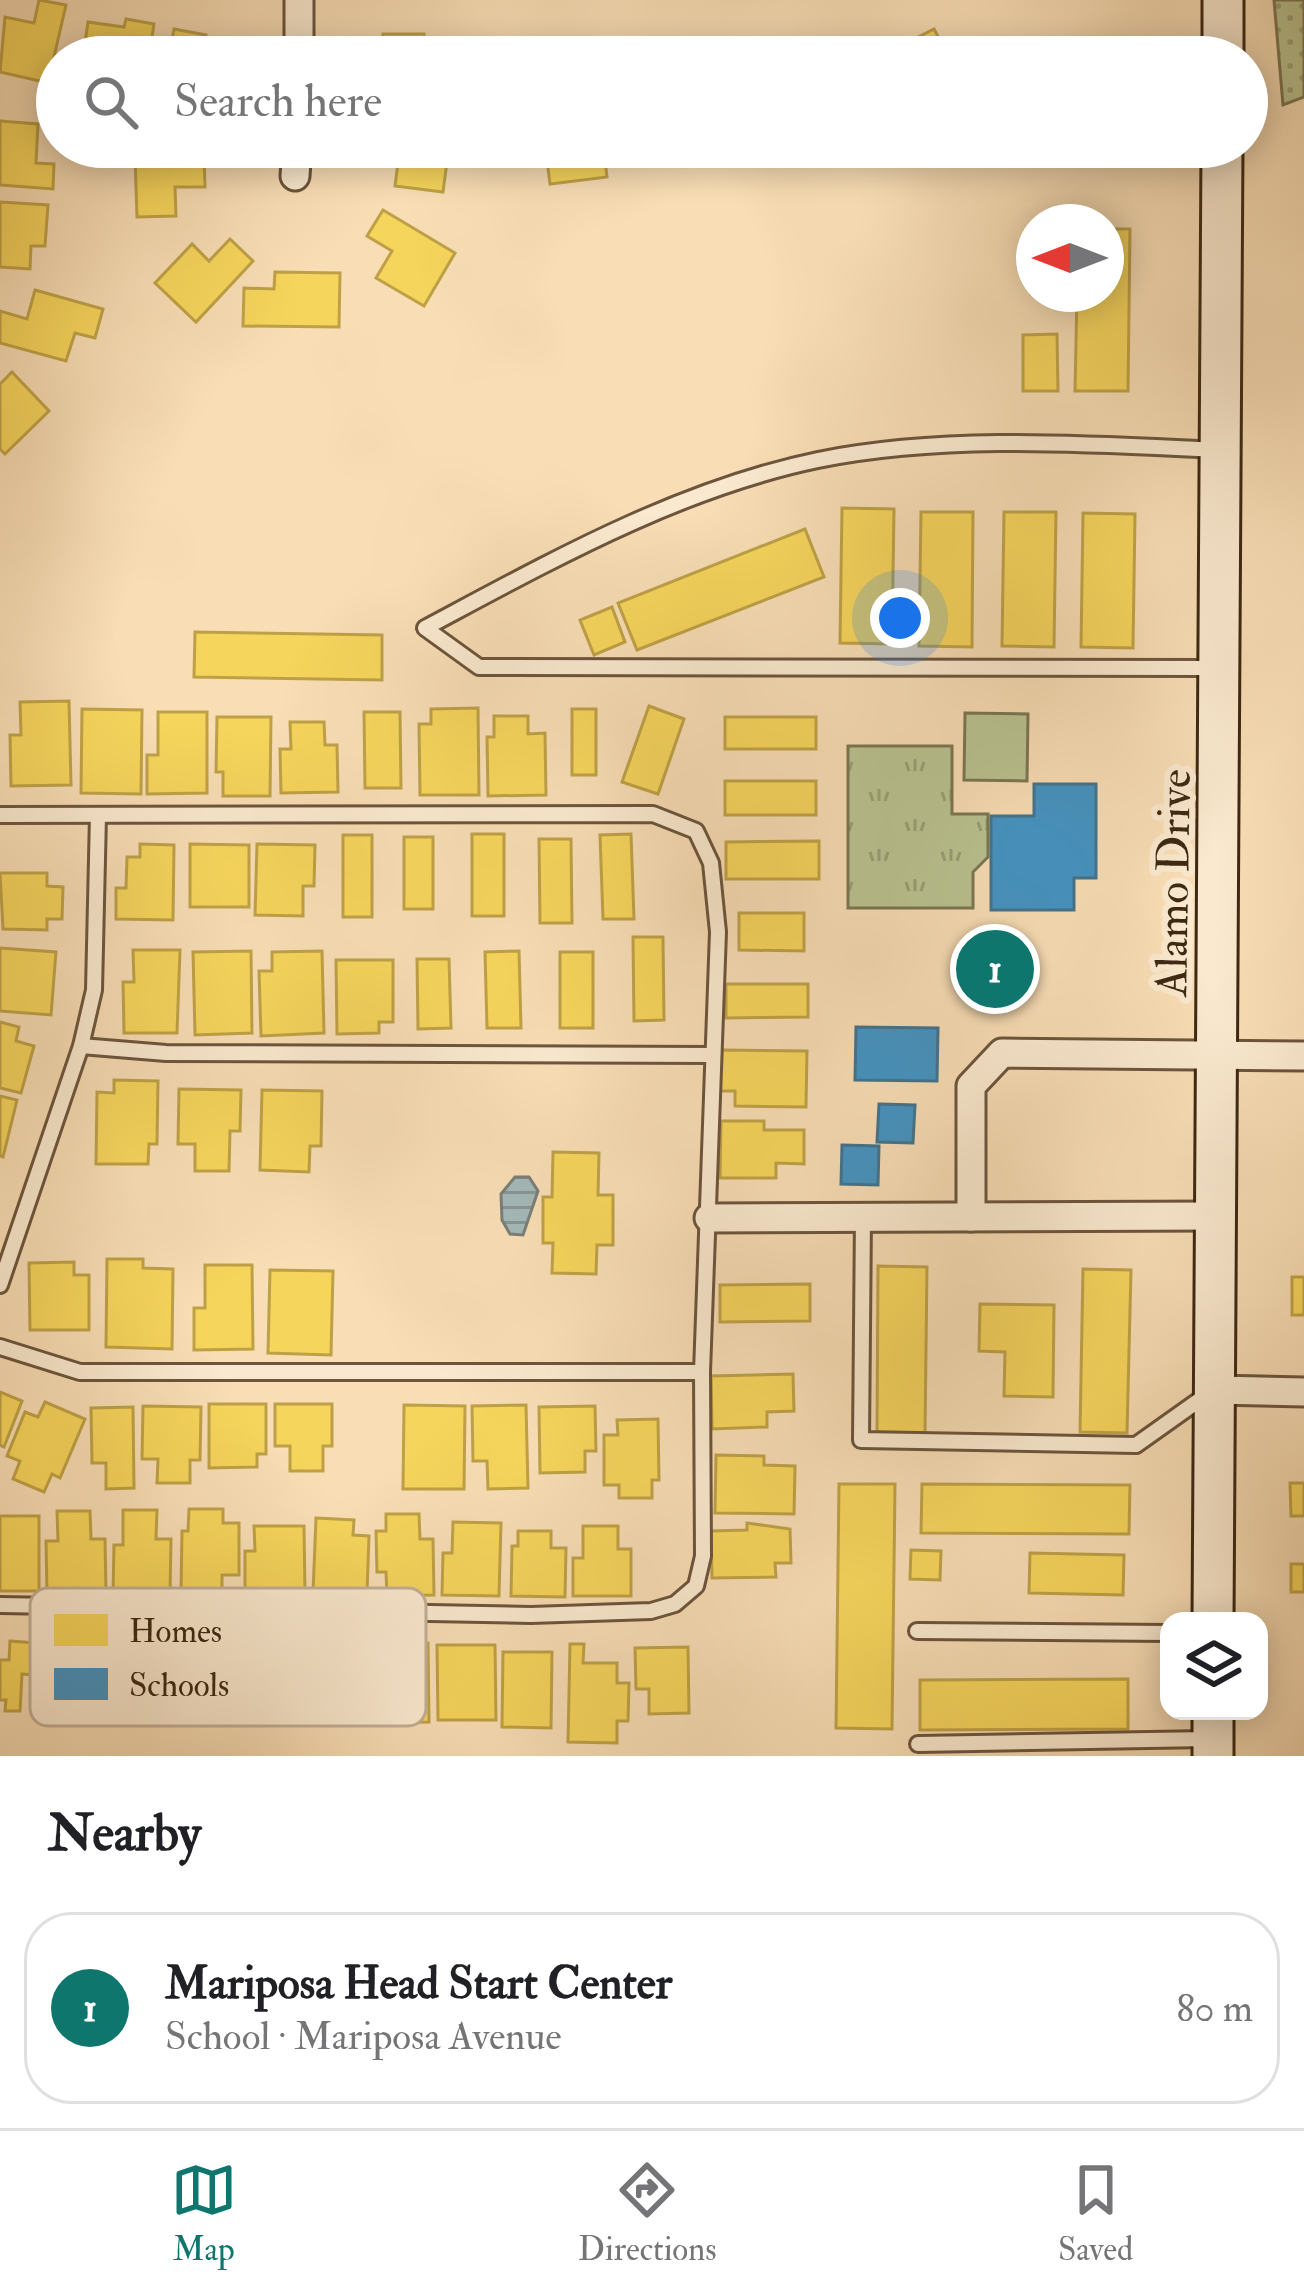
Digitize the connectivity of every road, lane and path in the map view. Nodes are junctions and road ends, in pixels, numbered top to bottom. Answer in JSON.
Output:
{"nodes":[{"id":1,"x":299,"y":0,"type":"edge"},
{"id":2,"x":1223,"y":0,"type":"edge"},
{"id":3,"x":299,"y":36,"type":"edge"},
{"id":4,"x":1223,"y":36,"type":"edge"},
{"id":5,"x":296,"y":168,"type":"edge"},
{"id":6,"x":1222,"y":168,"type":"edge"},
{"id":7,"x":296,"y":176,"type":"dead end"},
{"id":8,"x":1219,"y":450,"type":"junction"},
{"id":9,"x":1222,"y":668,"type":"junction"},
{"id":10,"x":0,"y":815,"type":"edge"},
{"id":11,"x":98,"y":815,"type":"junction"},
{"id":12,"x":82,"y":1046,"type":"junction"},
{"id":13,"x":712,"y":1054,"type":"junction"},
{"id":14,"x":1217,"y":1056,"type":"junction"},
{"id":15,"x":1304,"y":1056,"type":"edge"},
{"id":16,"x":1216,"y":1216,"type":"junction"},
{"id":17,"x":863,"y":1217,"type":"junction"},
{"id":18,"x":971,"y":1217,"type":"junction"},
{"id":19,"x":709,"y":1218,"type":"junction"},
{"id":20,"x":0,"y":1285,"type":"edge"},
{"id":21,"x":0,"y":1347,"type":"edge"},
{"id":22,"x":701,"y":1372,"type":"junction"},
{"id":23,"x":1215,"y":1390,"type":"junction"},
{"id":24,"x":1304,"y":1392,"type":"edge"},
{"id":25,"x":0,"y":1605,"type":"edge"},
{"id":26,"x":30,"y":1606,"type":"edge"},
{"id":27,"x":1213,"y":1612,"type":"edge"},
{"id":28,"x":426,"y":1613,"type":"edge"},
{"id":29,"x":917,"y":1631,"type":"dead end"},
{"id":30,"x":1160,"y":1633,"type":"edge"},
{"id":31,"x":1213,"y":1735,"type":"edge"},
{"id":32,"x":918,"y":1744,"type":"dead end"}],
"edges":[{"from":1,"to":3,"type":"street"},
{"from":2,"to":4,"type":"main road"},
{"from":5,"to":7,"type":"street"},
{"from":6,"to":8,"type":"main road","name":"Alamo Drive"},
{"from":8,"to":9,"type":"main road","name":"Alamo Drive"},
{"from":8,"to":9,"type":"lane"},
{"from":9,"to":14,"type":"main road","name":"Alamo Drive"},
{"from":10,"to":11,"type":"lane"},
{"from":11,"to":12,"type":"lane"},
{"from":11,"to":13,"type":"lane"},
{"from":12,"to":13,"type":"lane"},
{"from":12,"to":20,"type":"lane"},
{"from":13,"to":19,"type":"lane"},
{"from":14,"to":15,"type":"street"},
{"from":14,"to":16,"type":"main road","name":"Alamo Drive"},
{"from":14,"to":18,"type":"street"},
{"from":16,"to":18,"type":"street"},
{"from":16,"to":23,"type":"main road","name":"Alamo Drive"},
{"from":17,"to":18,"type":"street"},
{"from":17,"to":19,"type":"street"},
{"from":17,"to":23,"type":"lane"},
{"from":19,"to":22,"type":"lane"},
{"from":21,"to":22,"type":"lane"},
{"from":22,"to":28,"type":"lane"},
{"from":23,"to":24,"type":"street"},
{"from":23,"to":27,"type":"main road","name":"Alamo Drive"},
{"from":25,"to":26,"type":"lane"},
{"from":29,"to":30,"type":"lane"},
{"from":31,"to":32,"type":"lane"}]}
